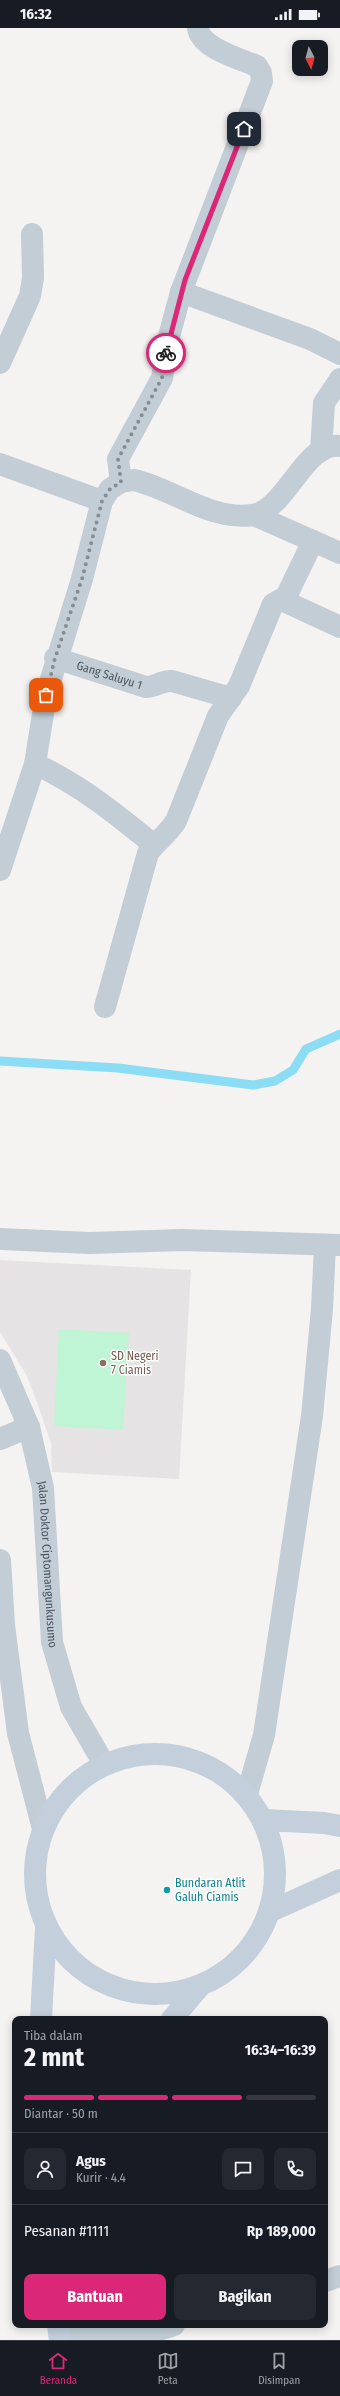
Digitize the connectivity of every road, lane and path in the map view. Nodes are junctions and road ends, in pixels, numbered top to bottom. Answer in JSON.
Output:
{"nodes":[{"id":1,"x":198,"y":28,"type":"edge"},
{"id":2,"x":32,"y":234,"type":"dead end"},
{"id":3,"x":181,"y":292,"type":"junction"},
{"id":4,"x":340,"y":354,"type":"edge"},
{"id":5,"x":0,"y":363,"type":"edge"},
{"id":6,"x":340,"y":379,"type":"edge"},
{"id":7,"x":330,"y":449,"type":"edge"},
{"id":8,"x":0,"y":464,"type":"edge"},
{"id":9,"x":121,"y":482,"type":"junction"},
{"id":10,"x":102,"y":501,"type":"junction"},
{"id":11,"x":254,"y":515,"type":"junction"},
{"id":12,"x":313,"y":541,"type":"junction"},
{"id":13,"x":340,"y":553,"type":"edge"},
{"id":14,"x":284,"y":601,"type":"junction"},
{"id":15,"x":340,"y":627,"type":"edge"},
{"id":16,"x":55,"y":658,"type":"junction"},
{"id":17,"x":231,"y":698,"type":"junction"},
{"id":18,"x":35,"y":764,"type":"junction"},
{"id":19,"x":154,"y":845,"type":"junction"},
{"id":20,"x":0,"y":870,"type":"edge"},
{"id":21,"x":105,"y":1008,"type":"dead end"},
{"id":22,"x":0,"y":1239,"type":"edge"},
{"id":23,"x":332,"y":1245,"type":"edge"},
{"id":24,"x":0,"y":1360,"type":"edge"},
{"id":25,"x":29,"y":1427,"type":"junction"},
{"id":26,"x":0,"y":1439,"type":"edge"},
{"id":27,"x":0,"y":1560,"type":"edge"},
{"id":28,"x":104,"y":1764,"type":"junction"},
{"id":29,"x":247,"y":1794,"type":"junction"},
{"id":30,"x":264,"y":1820,"type":"junction"},
{"id":31,"x":340,"y":1826,"type":"edge"},
{"id":32,"x":43,"y":1829,"type":"junction"},
{"id":33,"x":340,"y":1880,"type":"edge"},
{"id":34,"x":271,"y":1911,"type":"junction"},
{"id":35,"x":46,"y":1927,"type":"junction"},
{"id":36,"x":200,"y":1986,"type":"junction"},
{"id":37,"x":41,"y":2016,"type":"edge"},
{"id":38,"x":175,"y":2016,"type":"edge"},
{"id":39,"x":340,"y":2276,"type":"edge"},
{"id":40,"x":328,"y":2280,"type":"edge"},
{"id":41,"x":159,"y":2328,"type":"edge"},
{"id":42,"x":59,"y":2332,"type":"edge"}],
"edges":[{"from":1,"to":3,"type":"street"},
{"from":2,"to":5,"type":"street"},
{"from":3,"to":4,"type":"street"},
{"from":3,"to":9,"type":"street"},
{"from":6,"to":7,"type":"street"},
{"from":7,"to":11,"type":"street"},
{"from":8,"to":10,"type":"street"},
{"from":9,"to":10,"type":"street"},
{"from":9,"to":11,"type":"street"},
{"from":10,"to":16,"type":"street"},
{"from":11,"to":12,"type":"street"},
{"from":12,"to":13,"type":"street"},
{"from":12,"to":14,"type":"street"},
{"from":14,"to":15,"type":"street"},
{"from":14,"to":17,"type":"street"},
{"from":16,"to":17,"type":"street","name":"Gang Saluyu 1"},
{"from":16,"to":18,"type":"street"},
{"from":17,"to":19,"type":"street"},
{"from":18,"to":19,"type":"street"},
{"from":18,"to":20,"type":"street"},
{"from":19,"to":21,"type":"street"},
{"from":22,"to":23,"type":"street"},
{"from":23,"to":29,"type":"street"},
{"from":24,"to":25,"type":"street","name":"Jalan Doktor Ciptomangunkusumo"},
{"from":25,"to":26,"type":"street"},
{"from":25,"to":28,"type":"street","name":"Jalan Doktor Ciptomangunkusumo"},
{"from":27,"to":32,"type":"street"},
{"from":28,"to":29,"type":"main road"},
{"from":28,"to":32,"type":"main road"},
{"from":29,"to":30,"type":"main road"},
{"from":30,"to":31,"type":"main road"},
{"from":30,"to":34,"type":"main road"},
{"from":32,"to":35,"type":"main road"},
{"from":33,"to":34,"type":"main road"},
{"from":34,"to":36,"type":"main road"},
{"from":35,"to":36,"type":"main road"},
{"from":35,"to":37,"type":"main road"},
{"from":36,"to":38,"type":"main road"},
{"from":39,"to":40,"type":"street"},
{"from":41,"to":42,"type":"street"}]}
